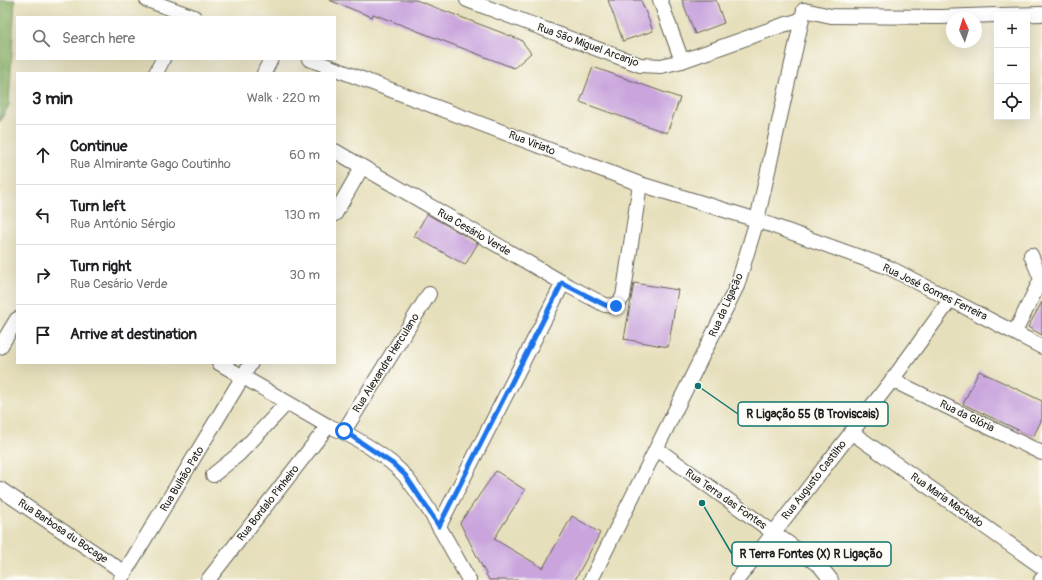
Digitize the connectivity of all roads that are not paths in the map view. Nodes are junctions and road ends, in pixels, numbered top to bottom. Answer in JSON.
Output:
{"nodes":[{"id":1,"x":147,"y":0,"type":"edge"},
{"id":2,"x":467,"y":0,"type":"edge"},
{"id":3,"x":660,"y":0,"type":"edge"},
{"id":4,"x":802,"y":10,"type":"edge"},
{"id":5,"x":1030,"y":14,"type":"edge"},
{"id":6,"x":1042,"y":14,"type":"edge"},
{"id":7,"x":994,"y":15,"type":"edge"},
{"id":8,"x":189,"y":16,"type":"edge"},
{"id":9,"x":163,"y":60,"type":"edge"},
{"id":10,"x":270,"y":60,"type":"edge"},
{"id":11,"x":312,"y":60,"type":"edge"},
{"id":12,"x":682,"y":61,"type":"junction"},
{"id":13,"x":157,"y":72,"type":"edge"},
{"id":14,"x":264,"y":72,"type":"edge"},
{"id":15,"x":336,"y":152,"type":"edge"},
{"id":16,"x":362,"y":167,"type":"junction"},
{"id":17,"x":640,"y":184,"type":"junction"},
{"id":18,"x":336,"y":212,"type":"edge"},
{"id":19,"x":757,"y":220,"type":"junction"},
{"id":20,"x":1031,"y":255,"type":"dead end"},
{"id":21,"x":562,"y":283,"type":"junction"},
{"id":22,"x":429,"y":294,"type":"dead end"},
{"id":23,"x":951,"y":299,"type":"junction"},
{"id":24,"x":16,"y":321,"type":"edge"},
{"id":25,"x":1015,"y":332,"type":"junction"},
{"id":26,"x":0,"y":347,"type":"edge"},
{"id":27,"x":1042,"y":347,"type":"edge"},
{"id":28,"x":221,"y":364,"type":"edge"},
{"id":29,"x":250,"y":364,"type":"edge"},
{"id":30,"x":243,"y":378,"type":"junction"},
{"id":31,"x":892,"y":380,"type":"junction"},
{"id":32,"x":287,"y":403,"type":"junction"},
{"id":33,"x":328,"y":426,"type":"junction"},
{"id":34,"x":344,"y":431,"type":"junction"},
{"id":35,"x":851,"y":432,"type":"junction"},
{"id":36,"x":657,"y":449,"type":"junction"},
{"id":37,"x":1042,"y":453,"type":"edge"},
{"id":38,"x":213,"y":475,"type":"dead end"},
{"id":39,"x":0,"y":489,"type":"edge"},
{"id":40,"x":439,"y":526,"type":"junction"},
{"id":41,"x":774,"y":532,"type":"junction"},
{"id":42,"x":1042,"y":567,"type":"edge"},
{"id":43,"x":122,"y":576,"type":"edge"},
{"id":44,"x":208,"y":580,"type":"edge"},
{"id":45,"x":469,"y":580,"type":"edge"},
{"id":46,"x":590,"y":580,"type":"edge"},
{"id":47,"x":737,"y":580,"type":"edge"},
{"id":48,"x":831,"y":580,"type":"edge"}],
"edges":[{"from":1,"to":8,"type":"street"},
{"from":2,"to":12,"type":"street","name":"Rua São Miguel Arcanjo"},
{"from":3,"to":12,"type":"street"},
{"from":4,"to":7,"type":"street"},
{"from":4,"to":12,"type":"street","name":"Rua São Miguel Arcanjo"},
{"from":4,"to":19,"type":"street","name":"Rua da Ligação"},
{"from":5,"to":6,"type":"street"},
{"from":9,"to":13,"type":"street"},
{"from":10,"to":14,"type":"street"},
{"from":11,"to":17,"type":"street","name":"Rua Viriato"},
{"from":15,"to":16,"type":"street","name":"Rua Cesário Verde"},
{"from":16,"to":18,"type":"street"},
{"from":16,"to":21,"type":"street","name":"Rua Cesário Verde"},
{"from":17,"to":19,"type":"street","name":"Rua Viriato"},
{"from":17,"to":21,"type":"street","name":"Rua Cesário Verde"},
{"from":19,"to":23,"type":"street","name":"Rua José Gomes Ferreira"},
{"from":19,"to":36,"type":"street","name":"Rua da Ligação"},
{"from":20,"to":25,"type":"street"},
{"from":21,"to":40,"type":"street"},
{"from":22,"to":34,"type":"street","name":"Rua Alexandre Herculano"},
{"from":23,"to":25,"type":"street","name":"Rua José Gomes Ferreira"},
{"from":23,"to":31,"type":"street","name":"Rua Augusto Castilho"},
{"from":24,"to":26,"type":"street"},
{"from":25,"to":27,"type":"street","name":"Rua José Gomes Ferreira"},
{"from":28,"to":30,"type":"street"},
{"from":29,"to":30,"type":"street","name":"Rua Bulhão Pato"},
{"from":30,"to":32,"type":"street"},
{"from":30,"to":43,"type":"street","name":"Rua Bulhão Pato"},
{"from":31,"to":35,"type":"street","name":"Rua Augusto Castilho"},
{"from":31,"to":37,"type":"street","name":"Rua da Glória"},
{"from":32,"to":33,"type":"street"},
{"from":32,"to":38,"type":"street"},
{"from":33,"to":34,"type":"street"},
{"from":33,"to":44,"type":"street","name":"Rua Bordalo Pinheiro"},
{"from":34,"to":40,"type":"street"},
{"from":35,"to":41,"type":"street","name":"Rua Augusto Castilho"},
{"from":35,"to":42,"type":"street","name":"Rua Maria Machado"},
{"from":36,"to":41,"type":"street","name":"Rua Terra das Fontes"},
{"from":36,"to":46,"type":"street","name":"Rua da Ligação"},
{"from":39,"to":43,"type":"street","name":"Rua Barbosa du Bocage"},
{"from":40,"to":45,"type":"street"},
{"from":41,"to":47,"type":"street","name":"Rua Augusto Castilho"},
{"from":41,"to":48,"type":"street","name":"Rua Terra das Fontes"}]}
